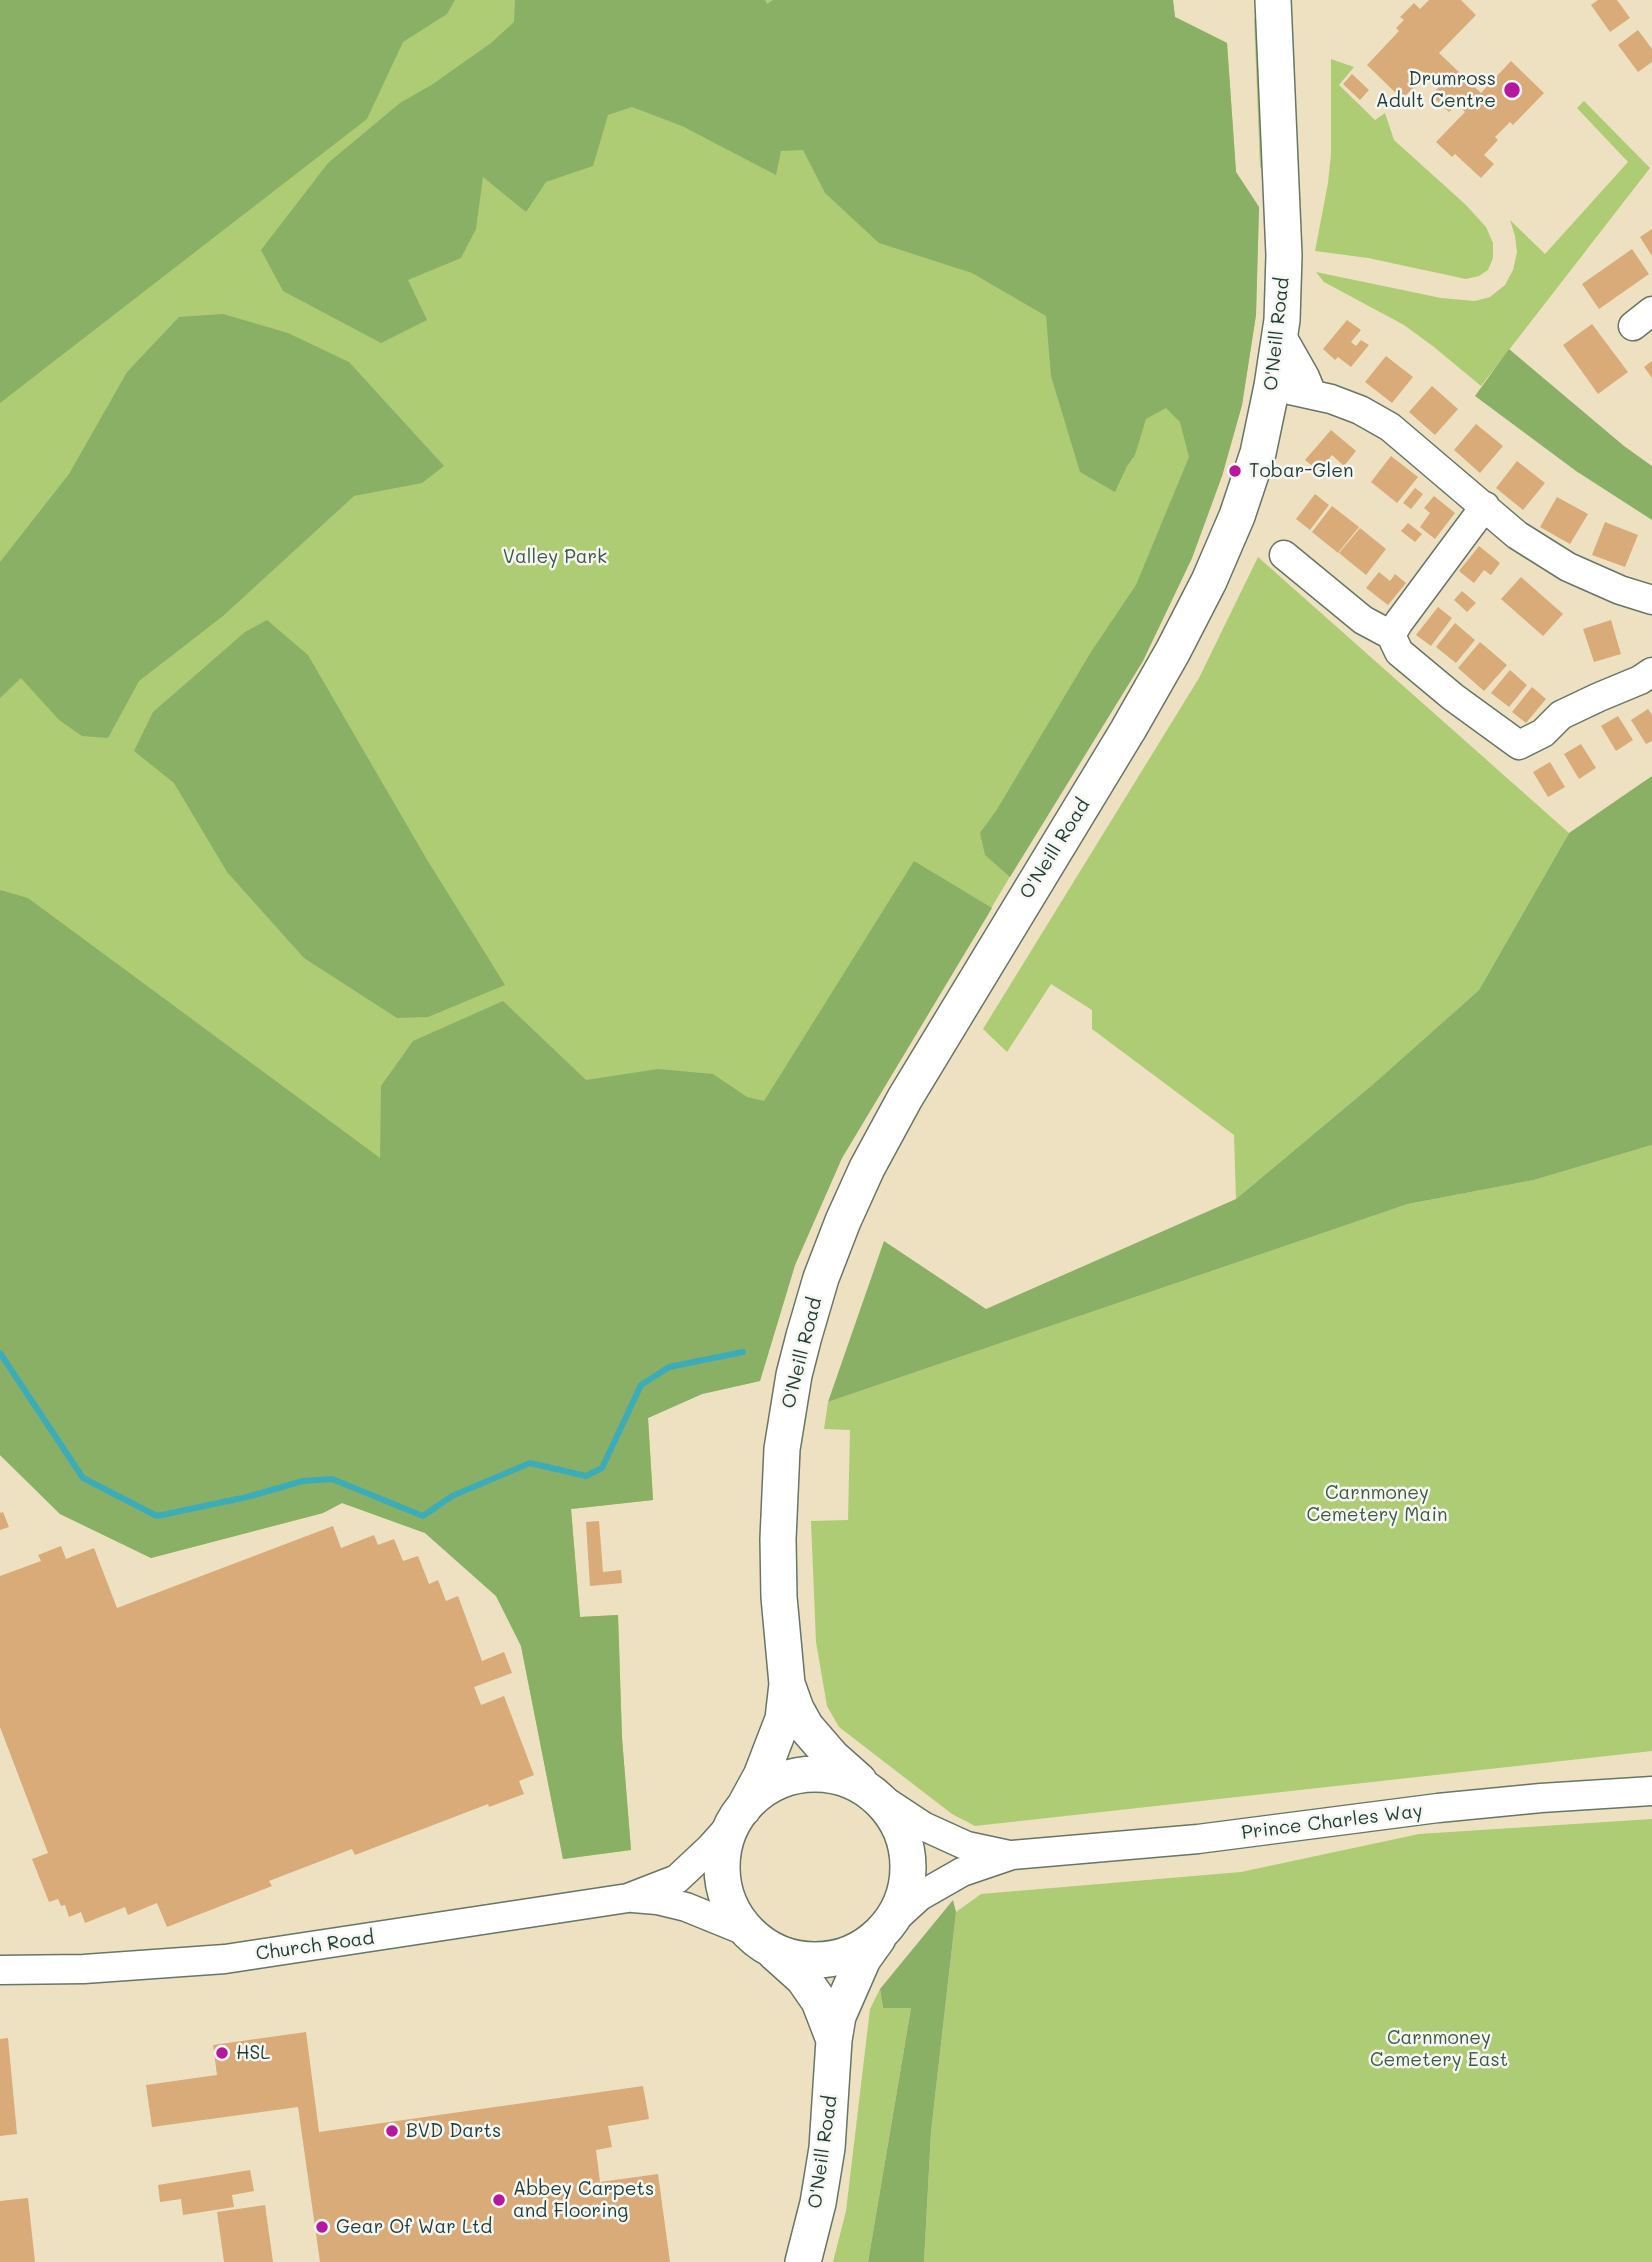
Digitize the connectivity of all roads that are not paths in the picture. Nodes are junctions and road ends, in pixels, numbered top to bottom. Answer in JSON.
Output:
{"nodes":[{"id":1,"x":1273,"y":0,"type":"edge"},
{"id":2,"x":1280,"y":333,"type":"junction"},
{"id":3,"x":1272,"y":386,"type":"junction"},
{"id":4,"x":1312,"y":394,"type":"junction"},
{"id":5,"x":1485,"y":506,"type":"junction"},
{"id":6,"x":1284,"y":555,"type":"dead end"},
{"id":7,"x":1652,"y":600,"type":"edge"},
{"id":8,"x":1391,"y":635,"type":"junction"},
{"id":9,"x":1652,"y":672,"type":"edge"},
{"id":10,"x":787,"y":1684,"type":"junction"},
{"id":11,"x":1652,"y":1791,"type":"edge"},
{"id":12,"x":872,"y":1792,"type":"junction"},
{"id":13,"x":739,"y":1814,"type":"junction"},
{"id":14,"x":1012,"y":1855,"type":"junction"},
{"id":15,"x":628,"y":1898,"type":"junction"},
{"id":16,"x":885,"y":1928,"type":"junction"},
{"id":17,"x":760,"y":1940,"type":"junction"},
{"id":18,"x":0,"y":1970,"type":"edge"},
{"id":19,"x":834,"y":2040,"type":"junction"},
{"id":20,"x":803,"y":2262,"type":"edge"}],
"edges":[{"from":1,"to":2,"type":"main road","name":"O'Neill Road"},
{"from":2,"to":3,"type":"main road","name":"O'Neill Road"},
{"from":2,"to":4,"type":"street"},
{"from":3,"to":4,"type":"street"},
{"from":3,"to":10,"type":"main road","name":"O'Neill Road"},
{"from":4,"to":5,"type":"street"},
{"from":5,"to":7,"type":"street"},
{"from":5,"to":8,"type":"street"},
{"from":6,"to":8,"type":"street"},
{"from":8,"to":9,"type":"street"},
{"from":10,"to":12,"type":"main road","name":"O'Neill Road"},
{"from":10,"to":13,"type":"main road","name":"O'Neill Road"},
{"from":11,"to":14,"type":"street","name":"Prince Charles Way"},
{"from":12,"to":13,"type":"main road"},
{"from":12,"to":14,"type":"street","name":"Prince Charles Way"},
{"from":12,"to":16,"type":"main road"},
{"from":13,"to":15,"type":"street","name":"Church Road"},
{"from":13,"to":17,"type":"main road"},
{"from":14,"to":16,"type":"street","name":"Prince Charles Way"},
{"from":15,"to":17,"type":"street","name":"Church Road"},
{"from":15,"to":18,"type":"street","name":"Church Road"},
{"from":16,"to":17,"type":"main road"},
{"from":16,"to":19,"type":"main road","name":"O'Neill Road"},
{"from":17,"to":19,"type":"main road","name":"O'Neill Road"},
{"from":19,"to":20,"type":"main road","name":"O'Neill Road"}]}
